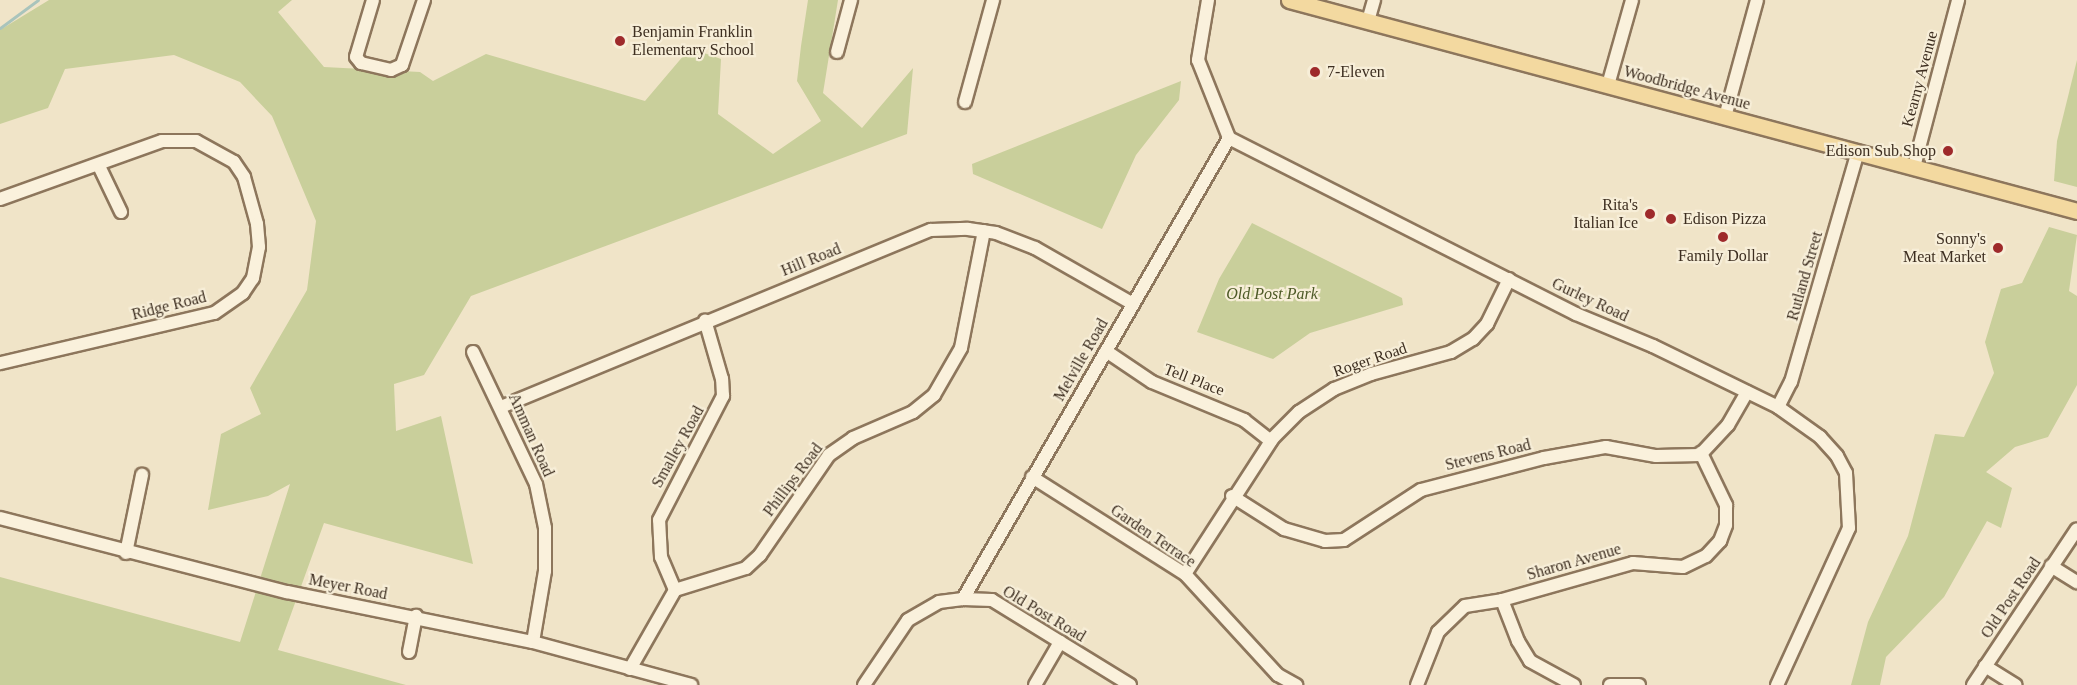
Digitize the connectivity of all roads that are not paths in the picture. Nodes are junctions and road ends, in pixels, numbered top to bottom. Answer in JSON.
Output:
{"nodes":[{"id":1,"x":373,"y":0,"type":"edge"},
{"id":2,"x":424,"y":0,"type":"edge"},
{"id":3,"x":851,"y":0,"type":"edge"},
{"id":4,"x":993,"y":0,"type":"edge"},
{"id":5,"x":1208,"y":0,"type":"edge"},
{"id":6,"x":1288,"y":0,"type":"edge"},
{"id":7,"x":1374,"y":0,"type":"edge"},
{"id":8,"x":1632,"y":0,"type":"edge"},
{"id":9,"x":1757,"y":0,"type":"edge"},
{"id":10,"x":1958,"y":0,"type":"edge"},
{"id":11,"x":1368,"y":21,"type":"junction"},
{"id":12,"x":837,"y":52,"type":"dead end"},
{"id":13,"x":1608,"y":85,"type":"junction"},
{"id":14,"x":965,"y":102,"type":"dead end"},
{"id":15,"x":1725,"y":117,"type":"junction"},
{"id":16,"x":1229,"y":138,"type":"junction"},
{"id":17,"x":1858,"y":152,"type":"junction"},
{"id":18,"x":99,"y":166,"type":"junction"},
{"id":19,"x":1914,"y":167,"type":"junction"},
{"id":20,"x":0,"y":199,"type":"edge"},
{"id":21,"x":2077,"y":211,"type":"edge"},
{"id":22,"x":121,"y":212,"type":"dead end"},
{"id":23,"x":984,"y":231,"type":"junction"},
{"id":24,"x":1509,"y":279,"type":"junction"},
{"id":25,"x":1133,"y":304,"type":"junction"},
{"id":26,"x":705,"y":320,"type":"junction"},
{"id":27,"x":1106,"y":351,"type":"junction"},
{"id":28,"x":473,"y":352,"type":"dead end"},
{"id":29,"x":0,"y":363,"type":"edge"},
{"id":30,"x":1747,"y":392,"type":"junction"},
{"id":31,"x":501,"y":407,"type":"junction"},
{"id":32,"x":1778,"y":407,"type":"junction"},
{"id":33,"x":1271,"y":441,"type":"junction"},
{"id":34,"x":1701,"y":453,"type":"junction"},
{"id":35,"x":142,"y":475,"type":"dead end"},
{"id":36,"x":1032,"y":477,"type":"junction"},
{"id":37,"x":1232,"y":496,"type":"junction"},
{"id":38,"x":0,"y":518,"type":"edge"},
{"id":39,"x":2077,"y":529,"type":"edge"},
{"id":40,"x":126,"y":553,"type":"junction"},
{"id":41,"x":2051,"y":566,"type":"junction"},
{"id":42,"x":1185,"y":574,"type":"junction"},
{"id":43,"x":2077,"y":582,"type":"edge"},
{"id":44,"x":675,"y":590,"type":"junction"},
{"id":45,"x":963,"y":598,"type":"junction"},
{"id":46,"x":1502,"y":600,"type":"junction"},
{"id":47,"x":416,"y":616,"type":"junction"},
{"id":48,"x":533,"y":642,"type":"junction"},
{"id":49,"x":1060,"y":642,"type":"junction"},
{"id":50,"x":409,"y":652,"type":"dead end"},
{"id":51,"x":1985,"y":666,"type":"junction"},
{"id":52,"x":630,"y":669,"type":"junction"},
{"id":53,"x":1279,"y":681,"type":"edge"},
{"id":54,"x":691,"y":685,"type":"edge"},
{"id":55,"x":864,"y":685,"type":"edge"},
{"id":56,"x":1035,"y":685,"type":"edge"},
{"id":57,"x":1130,"y":685,"type":"edge"},
{"id":58,"x":1296,"y":685,"type":"edge"},
{"id":59,"x":1417,"y":685,"type":"edge"},
{"id":60,"x":1574,"y":685,"type":"edge"},
{"id":61,"x":1610,"y":685,"type":"edge"},
{"id":62,"x":1639,"y":685,"type":"edge"},
{"id":63,"x":1777,"y":685,"type":"edge"},
{"id":64,"x":1972,"y":685,"type":"edge"},
{"id":65,"x":2015,"y":685,"type":"edge"}],
"edges":[{"from":1,"to":2,"type":"street"},
{"from":3,"to":12,"type":"street"},
{"from":4,"to":14,"type":"street"},
{"from":5,"to":16,"type":"street"},
{"from":6,"to":11,"type":"main road","name":"Woodbridge Avenue"},
{"from":7,"to":11,"type":"street"},
{"from":8,"to":13,"type":"street"},
{"from":9,"to":15,"type":"street"},
{"from":10,"to":19,"type":"street","name":"Kearny Avenue"},
{"from":11,"to":13,"type":"main road","name":"Woodbridge Avenue"},
{"from":13,"to":15,"type":"main road","name":"Woodbridge Avenue"},
{"from":15,"to":17,"type":"main road","name":"Woodbridge Avenue"},
{"from":16,"to":24,"type":"street","name":"Gurley Road"},
{"from":16,"to":25,"type":"street","name":"Melville Road"},
{"from":17,"to":19,"type":"main road","name":"Woodbridge Avenue"},
{"from":17,"to":32,"type":"street","name":"Rutland Street"},
{"from":18,"to":20,"type":"street","name":"Ridge Road"},
{"from":18,"to":22,"type":"street"},
{"from":18,"to":29,"type":"street","name":"Ridge Road"},
{"from":19,"to":21,"type":"main road","name":"Woodbridge Avenue"},
{"from":23,"to":25,"type":"street","name":"Hill Road"},
{"from":23,"to":26,"type":"street","name":"Hill Road"},
{"from":23,"to":44,"type":"street","name":"Phillips Road"},
{"from":24,"to":30,"type":"street","name":"Gurley Road"},
{"from":24,"to":33,"type":"street","name":"Roger Road"},
{"from":25,"to":27,"type":"street","name":"Melville Road"},
{"from":26,"to":31,"type":"street","name":"Hill Road"},
{"from":26,"to":44,"type":"street","name":"Smalley Road"},
{"from":27,"to":33,"type":"street","name":"Tell Place"},
{"from":27,"to":36,"type":"street","name":"Melville Road"},
{"from":28,"to":31,"type":"street","name":"Amman Road"},
{"from":30,"to":32,"type":"street","name":"Gurley Road"},
{"from":30,"to":34,"type":"street"},
{"from":31,"to":48,"type":"street","name":"Amman Road"},
{"from":32,"to":63,"type":"street","name":"Gurley Road"},
{"from":33,"to":37,"type":"street","name":"Roger Road"},
{"from":34,"to":37,"type":"street","name":"Stevens Road"},
{"from":34,"to":46,"type":"street","name":"Sharon Avenue"},
{"from":35,"to":40,"type":"street"},
{"from":36,"to":42,"type":"street","name":"Garden Terrace"},
{"from":36,"to":45,"type":"street","name":"Melville Road"},
{"from":37,"to":42,"type":"street","name":"Roger Road"},
{"from":38,"to":40,"type":"street","name":"Meyer Road"},
{"from":39,"to":41,"type":"street","name":"Old Post Road"},
{"from":40,"to":47,"type":"street","name":"Meyer Road"},
{"from":41,"to":43,"type":"street"},
{"from":41,"to":51,"type":"street","name":"Old Post Road"},
{"from":42,"to":53,"type":"street","name":"Garden Terrace"},
{"from":44,"to":52,"type":"street"},
{"from":45,"to":49,"type":"street","name":"Old Post Road"},
{"from":45,"to":55,"type":"street","name":"Old Post Road"},
{"from":46,"to":59,"type":"street","name":"Sharon Avenue"},
{"from":46,"to":60,"type":"street"},
{"from":47,"to":48,"type":"street","name":"Meyer Road"},
{"from":47,"to":50,"type":"street"},
{"from":48,"to":52,"type":"street","name":"Meyer Road"},
{"from":49,"to":56,"type":"street"},
{"from":49,"to":57,"type":"street","name":"Old Post Road"},
{"from":51,"to":64,"type":"street","name":"Old Post Road"},
{"from":51,"to":65,"type":"street"},
{"from":52,"to":54,"type":"street","name":"Meyer Road"},
{"from":53,"to":58,"type":"street","name":"Garden Terrace"},
{"from":61,"to":62,"type":"street"}]}
